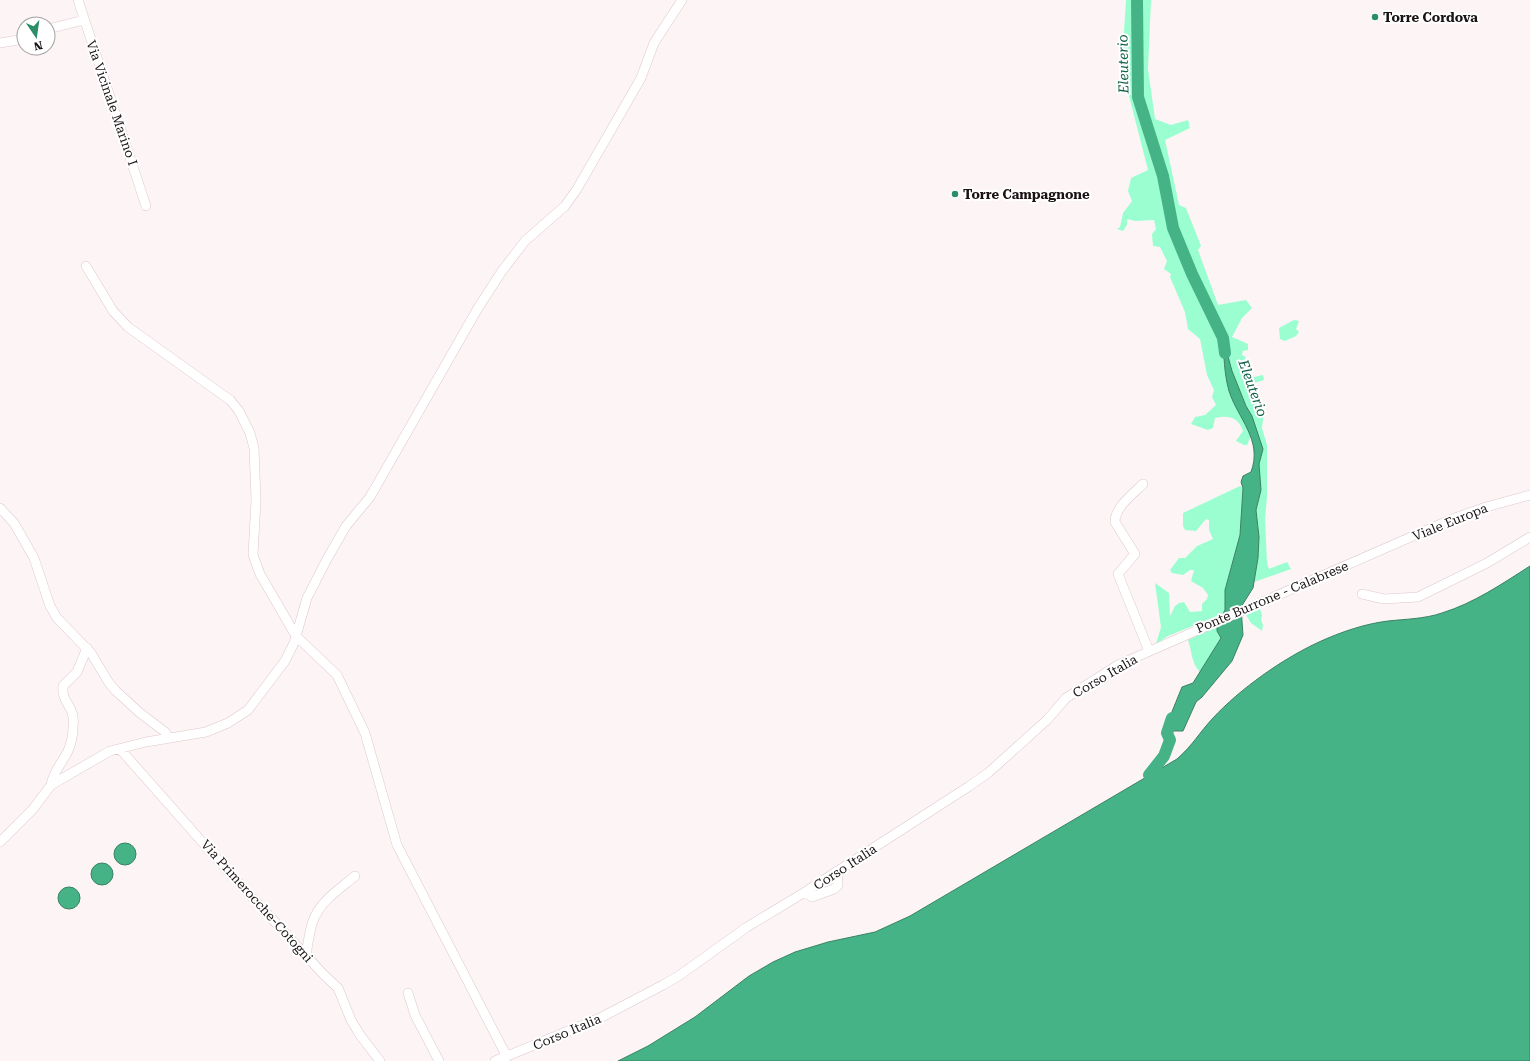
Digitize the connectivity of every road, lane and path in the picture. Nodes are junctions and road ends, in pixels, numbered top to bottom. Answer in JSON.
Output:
{"nodes":[{"id":1,"x":78,"y":0,"type":"edge"},
{"id":2,"x":682,"y":0,"type":"edge"},
{"id":3,"x":84,"y":20,"type":"junction"},
{"id":4,"x":56,"y":27,"type":"edge"},
{"id":5,"x":16,"y":40,"type":"edge"},
{"id":6,"x":0,"y":43,"type":"edge"},
{"id":7,"x":146,"y":206,"type":"dead end"},
{"id":8,"x":86,"y":266,"type":"dead end"},
{"id":9,"x":1143,"y":484,"type":"dead end"},
{"id":10,"x":1530,"y":495,"type":"edge"},
{"id":11,"x":0,"y":508,"type":"edge"},
{"id":12,"x":1530,"y":536,"type":"edge"},
{"id":13,"x":1372,"y":555,"type":"joint"},
{"id":14,"x":1362,"y":594,"type":"dead end"},
{"id":15,"x":296,"y":636,"type":"junction"},
{"id":16,"x":1173,"y":640,"type":"joint"},
{"id":17,"x":87,"y":648,"type":"junction"},
{"id":18,"x":1149,"y":651,"type":"junction"},
{"id":19,"x":169,"y":738,"type":"junction"},
{"id":20,"x":120,"y":749,"type":"junction"},
{"id":21,"x":51,"y":785,"type":"junction"},
{"id":22,"x":0,"y":842,"type":"edge"},
{"id":23,"x":837,"y":871,"type":"junction"},
{"id":24,"x":355,"y":876,"type":"dead end"},
{"id":25,"x":805,"y":892,"type":"junction"},
{"id":26,"x":306,"y":955,"type":"junction"},
{"id":27,"x":408,"y":993,"type":"dead end"},
{"id":28,"x":507,"y":1057,"type":"junction"},
{"id":29,"x":380,"y":1061,"type":"edge"},
{"id":30,"x":439,"y":1061,"type":"edge"},
{"id":31,"x":495,"y":1061,"type":"edge"}],
"edges":[{"from":1,"to":3,"type":"street","name":"Via Vicinale Marino I"},
{"from":2,"to":15,"type":"street"},
{"from":3,"to":4,"type":"street"},
{"from":3,"to":7,"type":"street","name":"Via Vicinale Marino I"},
{"from":5,"to":6,"type":"street"},
{"from":8,"to":15,"type":"street"},
{"from":9,"to":18,"type":"street"},
{"from":10,"to":13,"type":"street","name":"Viale Europa"},
{"from":11,"to":17,"type":"street"},
{"from":12,"to":14,"type":"street"},
{"from":13,"to":16,"type":"street","name":"Ponte Burrone - Calabrese"},
{"from":15,"to":19,"type":"street"},
{"from":15,"to":28,"type":"street"},
{"from":16,"to":18,"type":"street","name":"Corso Italia"},
{"from":17,"to":19,"type":"street"},
{"from":17,"to":21,"type":"street"},
{"from":18,"to":23,"type":"street","name":"Corso Italia"},
{"from":19,"to":20,"type":"street"},
{"from":20,"to":21,"type":"street"},
{"from":20,"to":26,"type":"street","name":"Via Primerocche-Cotogni"},
{"from":21,"to":22,"type":"street"},
{"from":23,"to":25,"type":"street","name":"Corso Italia"},
{"from":23,"to":25,"type":"street"},
{"from":24,"to":26,"type":"street"},
{"from":25,"to":28,"type":"street","name":"Corso Italia"},
{"from":26,"to":29,"type":"street","name":"Via Primerocche-Cotogni"},
{"from":27,"to":30,"type":"street"},
{"from":28,"to":31,"type":"street","name":"Corso Italia"}]}
